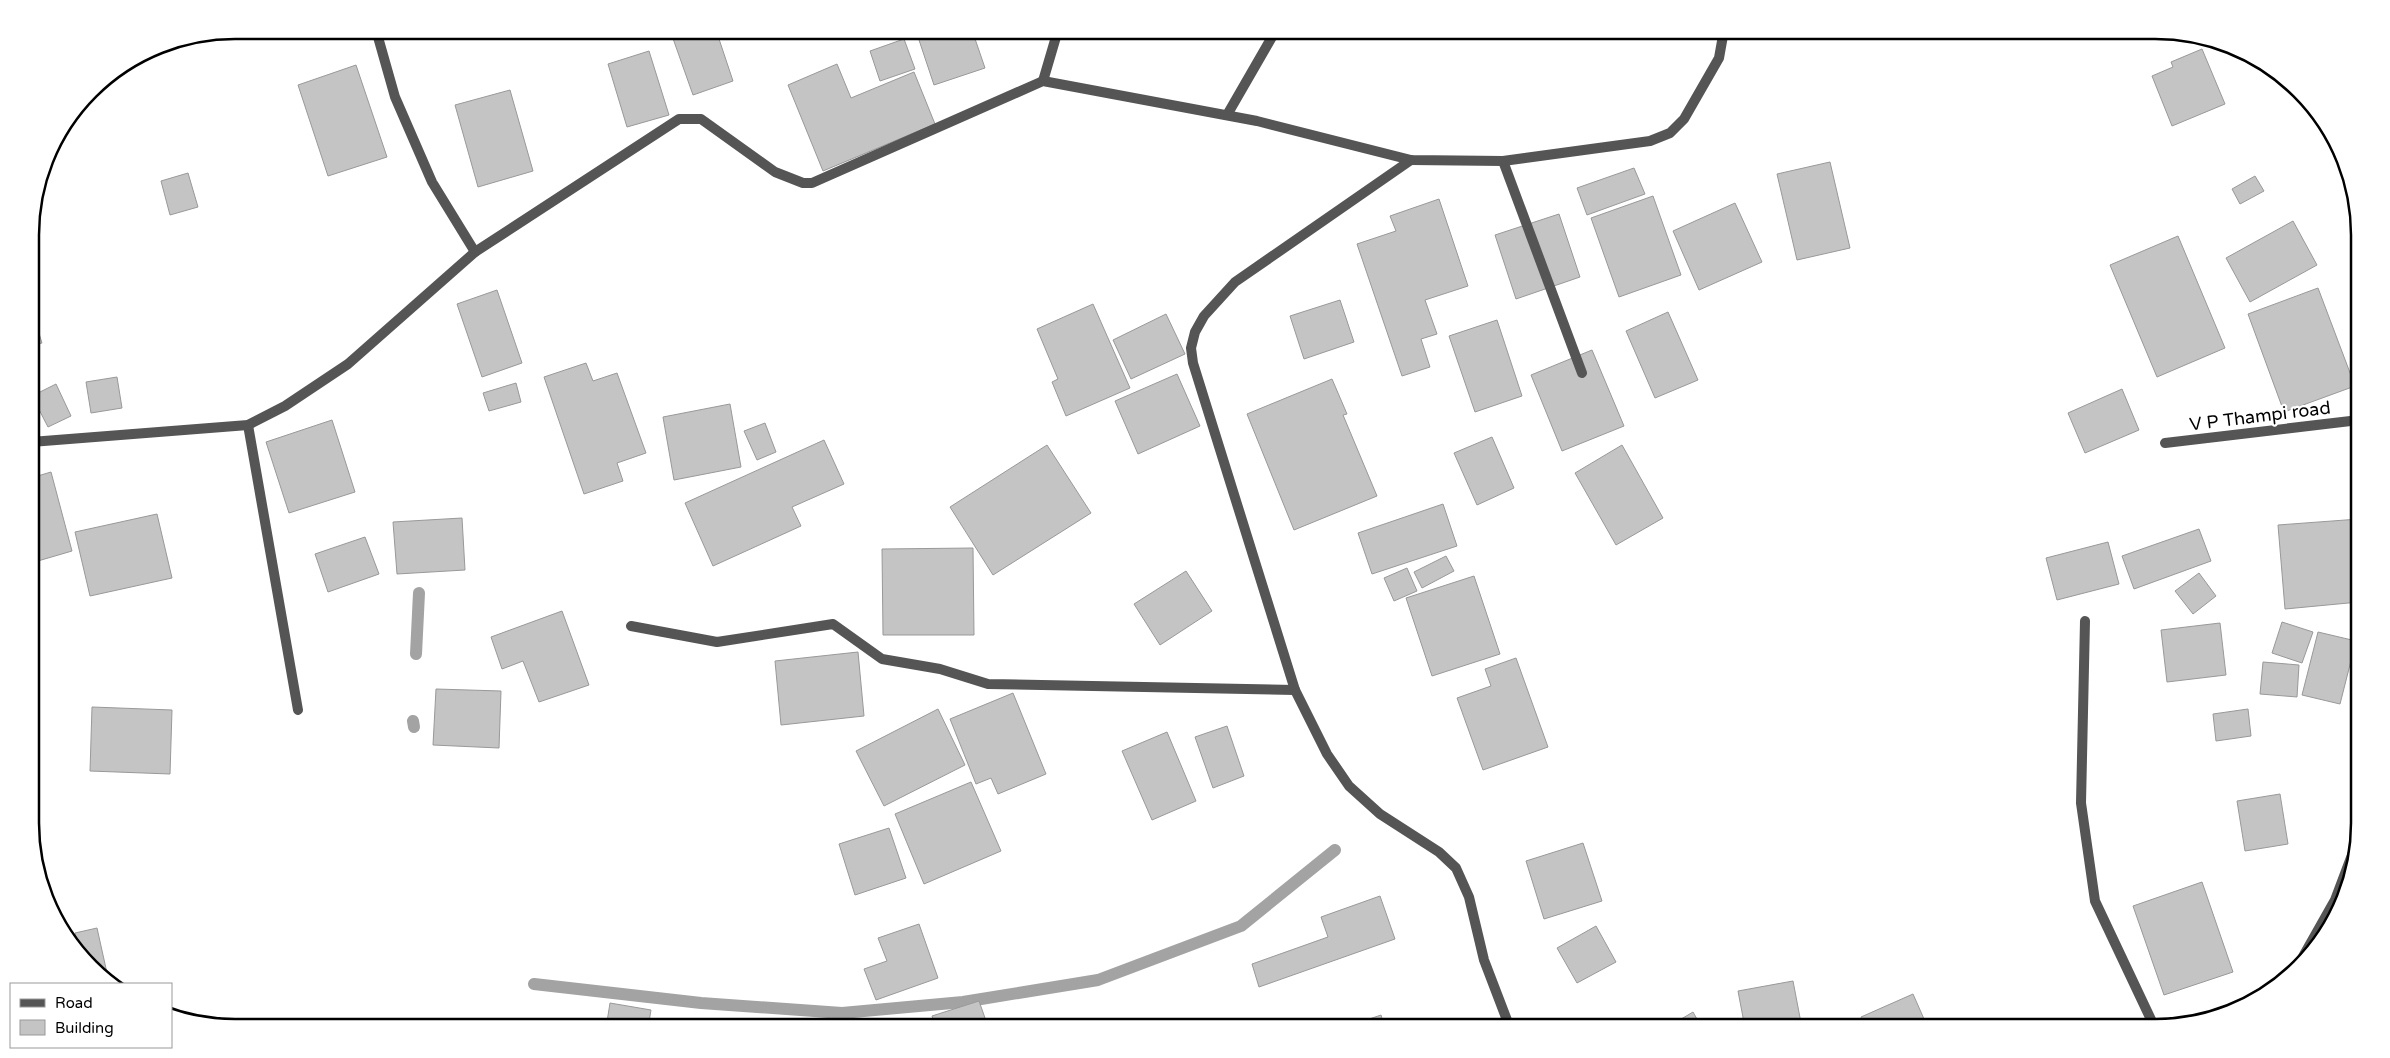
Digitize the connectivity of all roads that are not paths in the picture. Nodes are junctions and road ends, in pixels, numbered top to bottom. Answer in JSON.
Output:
{"nodes":[{"id":1,"x":378,"y":39,"type":"edge"},
{"id":2,"x":1055,"y":39,"type":"edge"},
{"id":3,"x":1271,"y":39,"type":"edge"},
{"id":4,"x":1723,"y":39,"type":"edge"},
{"id":5,"x":1043,"y":81,"type":"junction"},
{"id":6,"x":1227,"y":115,"type":"junction"},
{"id":7,"x":1411,"y":160,"type":"junction"},
{"id":8,"x":1503,"y":161,"type":"junction"},
{"id":9,"x":475,"y":252,"type":"junction"},
{"id":10,"x":1582,"y":373,"type":"dead end"},
{"id":11,"x":2351,"y":421,"type":"edge"},
{"id":12,"x":248,"y":425,"type":"junction"},
{"id":13,"x":39,"y":441,"type":"edge"},
{"id":14,"x":2165,"y":443,"type":"dead end"},
{"id":15,"x":2085,"y":621,"type":"dead end"},
{"id":16,"x":631,"y":626,"type":"dead end"},
{"id":17,"x":1295,"y":690,"type":"junction"},
{"id":18,"x":298,"y":710,"type":"dead end"},
{"id":19,"x":2345,"y":873,"type":"edge"},
{"id":20,"x":2309,"y":945,"type":"edge"},
{"id":21,"x":1507,"y":1019,"type":"edge"},
{"id":22,"x":2151,"y":1019,"type":"edge"}],
"edges":[{"from":1,"to":9,"type":"street"},
{"from":2,"to":5,"type":"street"},
{"from":3,"to":6,"type":"street"},
{"from":4,"to":8,"type":"street"},
{"from":5,"to":6,"type":"street"},
{"from":5,"to":9,"type":"street"},
{"from":6,"to":7,"type":"street"},
{"from":7,"to":8,"type":"street"},
{"from":7,"to":17,"type":"street"},
{"from":8,"to":10,"type":"street"},
{"from":9,"to":12,"type":"street"},
{"from":11,"to":14,"type":"street","name":"V P Thampi road"},
{"from":12,"to":13,"type":"street"},
{"from":12,"to":18,"type":"street"},
{"from":15,"to":22,"type":"street"},
{"from":16,"to":17,"type":"street"},
{"from":17,"to":21,"type":"street"},
{"from":19,"to":20,"type":"street"}]}
